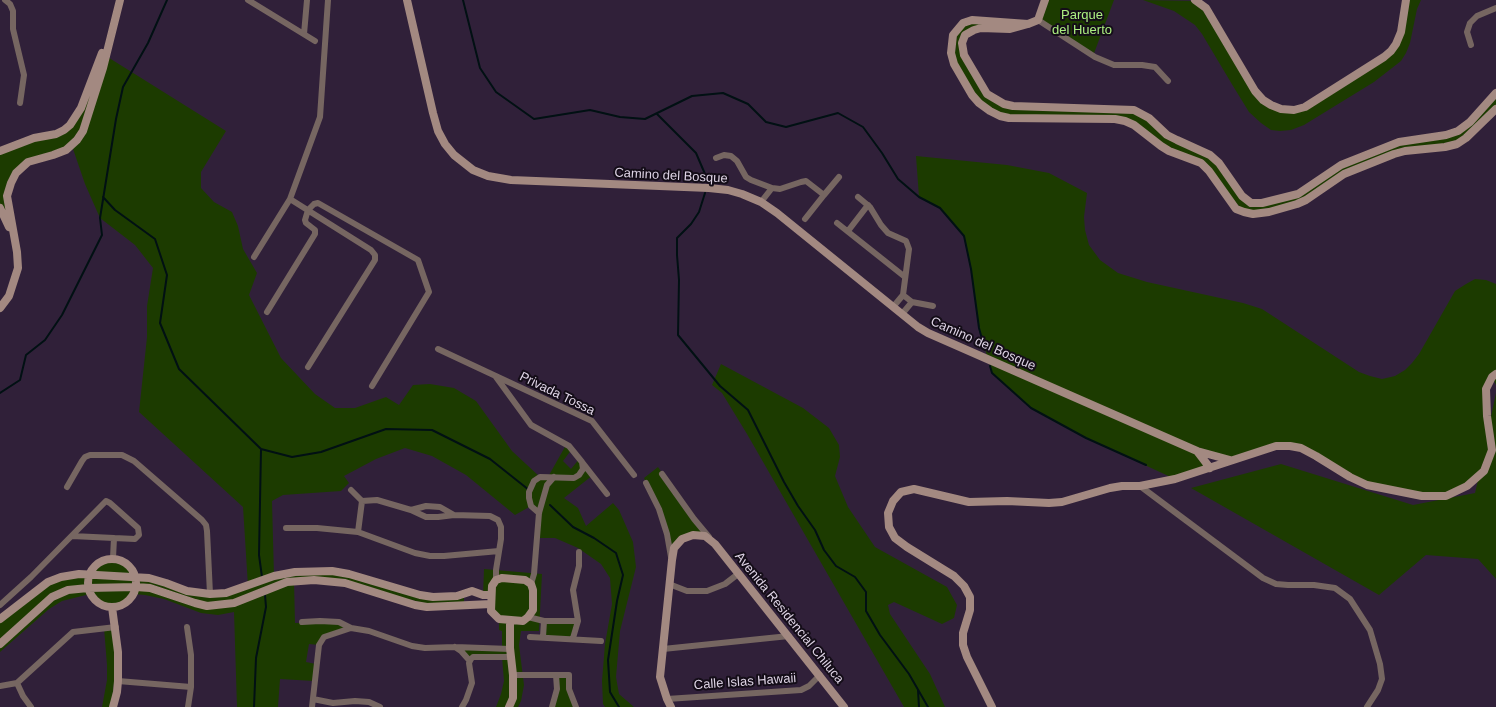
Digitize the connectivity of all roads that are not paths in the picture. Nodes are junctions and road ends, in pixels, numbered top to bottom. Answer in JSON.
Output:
{"nodes":[{"id":1,"x":5,"y":0,"type":"edge"},
{"id":2,"x":115,"y":0,"type":"edge"},
{"id":3,"x":120,"y":0,"type":"edge"},
{"id":4,"x":248,"y":0,"type":"edge"},
{"id":5,"x":307,"y":0,"type":"edge"},
{"id":6,"x":328,"y":0,"type":"edge"},
{"id":7,"x":407,"y":0,"type":"edge"},
{"id":8,"x":1045,"y":0,"type":"edge"},
{"id":9,"x":1195,"y":0,"type":"edge"},
{"id":10,"x":1406,"y":0,"type":"edge"},
{"id":11,"x":1496,"y":9,"type":"edge"},
{"id":12,"x":1038,"y":20,"type":"junction"},
{"id":13,"x":1028,"y":24,"type":"junction"},
{"id":14,"x":304,"y":34,"type":"junction"},
{"id":15,"x":316,"y":41,"type":"dead end"},
{"id":16,"x":1471,"y":45,"type":"dead end"},
{"id":17,"x":1168,"y":81,"type":"dead end"},
{"id":18,"x":1496,"y":93,"type":"edge"},
{"id":19,"x":20,"y":103,"type":"dead end"},
{"id":20,"x":1484,"y":106,"type":"junction"},
{"id":21,"x":1494,"y":111,"type":"edge"},
{"id":22,"x":0,"y":151,"type":"edge"},
{"id":23,"x":716,"y":158,"type":"dead end"},
{"id":24,"x":839,"y":177,"type":"dead end"},
{"id":25,"x":772,"y":188,"type":"junction"},
{"id":26,"x":824,"y":195,"type":"junction"},
{"id":27,"x":858,"y":197,"type":"dead end"},
{"id":28,"x":290,"y":199,"type":"junction"},
{"id":29,"x":761,"y":202,"type":"junction"},
{"id":30,"x":868,"y":205,"type":"junction"},
{"id":31,"x":0,"y":208,"type":"edge"},
{"id":32,"x":308,"y":210,"type":"junction"},
{"id":33,"x":805,"y":218,"type":"dead end"},
{"id":34,"x":837,"y":222,"type":"dead end"},
{"id":35,"x":848,"y":231,"type":"junction"},
{"id":36,"x":13,"y":235,"type":"junction"},
{"id":37,"x":254,"y":257,"type":"dead end"},
{"id":38,"x":905,"y":277,"type":"junction"},
{"id":39,"x":903,"y":295,"type":"junction"},
{"id":40,"x":912,"y":302,"type":"junction"},
{"id":41,"x":933,"y":306,"type":"dead end"},
{"id":42,"x":893,"y":307,"type":"junction"},
{"id":43,"x":0,"y":308,"type":"edge"},
{"id":44,"x":267,"y":312,"type":"dead end"},
{"id":45,"x":902,"y":314,"type":"junction"},
{"id":46,"x":438,"y":349,"type":"dead end"},
{"id":47,"x":308,"y":367,"type":"dead end"},
{"id":48,"x":1496,"y":374,"type":"edge"},
{"id":49,"x":495,"y":376,"type":"junction"},
{"id":50,"x":372,"y":386,"type":"dead end"},
{"id":51,"x":1197,"y":450,"type":"junction"},
{"id":52,"x":1230,"y":460,"type":"junction"},
{"id":53,"x":582,"y":462,"type":"junction"},
{"id":54,"x":1210,"y":468,"type":"junction"},
{"id":55,"x":662,"y":474,"type":"dead end"},
{"id":56,"x":634,"y":476,"type":"dead end"},
{"id":57,"x":554,"y":477,"type":"junction"},
{"id":58,"x":646,"y":483,"type":"dead end"},
{"id":59,"x":1140,"y":486,"type":"junction"},
{"id":60,"x":67,"y":487,"type":"dead end"},
{"id":61,"x":351,"y":490,"type":"dead end"},
{"id":62,"x":607,"y":494,"type":"dead end"},
{"id":63,"x":362,"y":501,"type":"junction"},
{"id":64,"x":411,"y":510,"type":"junction"},
{"id":65,"x":539,"y":513,"type":"junction"},
{"id":66,"x":454,"y":515,"type":"junction"},
{"id":67,"x":286,"y":528,"type":"dead end"},
{"id":68,"x":358,"y":532,"type":"junction"},
{"id":69,"x":72,"y":536,"type":"junction"},
{"id":70,"x":114,"y":538,"type":"junction"},
{"id":71,"x":715,"y":544,"type":"junction"},
{"id":72,"x":499,"y":551,"type":"junction"},
{"id":73,"x":579,"y":552,"type":"dead end"},
{"id":74,"x":113,"y":558,"type":"junction"},
{"id":75,"x":672,"y":560,"type":"junction"},
{"id":76,"x":89,"y":574,"type":"junction"},
{"id":77,"x":738,"y":574,"type":"junction"},
{"id":78,"x":136,"y":576,"type":"junction"},
{"id":79,"x":496,"y":580,"type":"junction"},
{"id":80,"x":531,"y":584,"type":"junction"},
{"id":81,"x":669,"y":584,"type":"junction"},
{"id":82,"x":136,"y":587,"type":"junction"},
{"id":83,"x":88,"y":588,"type":"junction"},
{"id":84,"x":223,"y":593,"type":"junction"},
{"id":85,"x":210,"y":594,"type":"junction"},
{"id":86,"x":487,"y":595,"type":"junction"},
{"id":87,"x":456,"y":596,"type":"junction"},
{"id":88,"x":488,"y":604,"type":"junction"},
{"id":89,"x":0,"y":605,"type":"edge"},
{"id":90,"x":225,"y":605,"type":"junction"},
{"id":91,"x":458,"y":606,"type":"junction"},
{"id":92,"x":112,"y":607,"type":"junction"},
{"id":93,"x":528,"y":617,"type":"junction"},
{"id":94,"x":0,"y":619,"type":"edge"},
{"id":95,"x":510,"y":620,"type":"junction"},
{"id":96,"x":544,"y":621,"type":"junction"},
{"id":97,"x":578,"y":621,"type":"junction"},
{"id":98,"x":302,"y":622,"type":"dead end"},
{"id":99,"x":116,"y":627,"type":"junction"},
{"id":100,"x":186,"y":627,"type":"dead end"},
{"id":101,"x":351,"y":628,"type":"junction"},
{"id":102,"x":789,"y":636,"type":"junction"},
{"id":103,"x":530,"y":637,"type":"dead end"},
{"id":104,"x":543,"y":637,"type":"junction"},
{"id":105,"x":573,"y":638,"type":"junction"},
{"id":106,"x":601,"y":641,"type":"dead end"},
{"id":107,"x":0,"y":644,"type":"edge"},
{"id":108,"x":455,"y":647,"type":"junction"},
{"id":109,"x":663,"y":649,"type":"junction"},
{"id":110,"x":511,"y":653,"type":"junction"},
{"id":111,"x":470,"y":660,"type":"junction"},
{"id":112,"x":513,"y":675,"type":"junction"},
{"id":113,"x":820,"y":675,"type":"junction"},
{"id":114,"x":556,"y":676,"type":"junction"},
{"id":115,"x":118,"y":681,"type":"junction"},
{"id":116,"x":17,"y":683,"type":"junction"},
{"id":117,"x":0,"y":686,"type":"edge"},
{"id":118,"x":190,"y":687,"type":"junction"},
{"id":119,"x":557,"y":689,"type":"junction"},
{"id":120,"x":569,"y":689,"type":"junction"},
{"id":121,"x":313,"y":699,"type":"junction"},
{"id":122,"x":667,"y":699,"type":"junction"},
{"id":123,"x":333,"y":703,"type":"junction"},
{"id":124,"x":31,"y":707,"type":"edge"},
{"id":125,"x":113,"y":707,"type":"edge"},
{"id":126,"x":188,"y":707,"type":"edge"},
{"id":127,"x":312,"y":707,"type":"edge"},
{"id":128,"x":340,"y":707,"type":"edge"},
{"id":129,"x":380,"y":707,"type":"edge"},
{"id":130,"x":462,"y":707,"type":"edge"},
{"id":131,"x":509,"y":707,"type":"edge"},
{"id":132,"x":552,"y":707,"type":"edge"},
{"id":133,"x":576,"y":707,"type":"edge"},
{"id":134,"x":671,"y":707,"type":"edge"},
{"id":135,"x":844,"y":707,"type":"edge"},
{"id":136,"x":992,"y":707,"type":"edge"},
{"id":137,"x":1367,"y":707,"type":"edge"}],
"edges":[{"from":1,"to":19,"type":"street"},
{"from":2,"to":22,"type":"street"},
{"from":3,"to":36,"type":"street"},
{"from":4,"to":14,"type":"street"},
{"from":5,"to":14,"type":"street"},
{"from":6,"to":28,"type":"street"},
{"from":7,"to":29,"type":"street","name":"Camino del Bosque"},
{"from":8,"to":12,"type":"street"},
{"from":9,"to":10,"type":"street"},
{"from":11,"to":16,"type":"street"},
{"from":12,"to":13,"type":"street"},
{"from":12,"to":17,"type":"street"},
{"from":13,"to":20,"type":"street"},
{"from":13,"to":21,"type":"street"},
{"from":14,"to":15,"type":"street"},
{"from":18,"to":20,"type":"street"},
{"from":20,"to":21,"type":"street"},
{"from":23,"to":25,"type":"street"},
{"from":24,"to":26,"type":"street"},
{"from":25,"to":26,"type":"street"},
{"from":25,"to":29,"type":"street"},
{"from":26,"to":33,"type":"street"},
{"from":27,"to":30,"type":"street"},
{"from":28,"to":32,"type":"street"},
{"from":28,"to":37,"type":"street"},
{"from":29,"to":42,"type":"street","name":"Camino del Bosque"},
{"from":30,"to":35,"type":"street"},
{"from":30,"to":38,"type":"street"},
{"from":31,"to":36,"type":"street"},
{"from":32,"to":44,"type":"street"},
{"from":32,"to":47,"type":"street"},
{"from":32,"to":50,"type":"street"},
{"from":34,"to":35,"type":"street"},
{"from":35,"to":38,"type":"street"},
{"from":36,"to":43,"type":"street"},
{"from":38,"to":39,"type":"street"},
{"from":39,"to":40,"type":"street"},
{"from":39,"to":42,"type":"street"},
{"from":40,"to":41,"type":"street"},
{"from":40,"to":45,"type":"street"},
{"from":42,"to":45,"type":"street","name":"Camino del Bosque"},
{"from":45,"to":51,"type":"street","name":"Camino del Bosque"},
{"from":46,"to":49,"type":"street","name":"Privada Tossa"},
{"from":48,"to":52,"type":"street"},
{"from":49,"to":53,"type":"street","name":"Privada Tossa"},
{"from":49,"to":56,"type":"street","name":"Privada Tossa"},
{"from":51,"to":52,"type":"street","name":"Camino del Bosque"},
{"from":51,"to":54,"type":"street"},
{"from":52,"to":54,"type":"street"},
{"from":53,"to":57,"type":"street"},
{"from":53,"to":62,"type":"street","name":"Privada Tossa"},
{"from":54,"to":59,"type":"street"},
{"from":55,"to":71,"type":"street","name":"Avenida Residencial Chiluca"},
{"from":57,"to":65,"type":"street"},
{"from":57,"to":65,"type":"street"},
{"from":58,"to":75,"type":"street","name":"Avenida Residencial Chiluca"},
{"from":59,"to":136,"type":"street"},
{"from":59,"to":137,"type":"street"},
{"from":60,"to":85,"type":"street"},
{"from":61,"to":63,"type":"street"},
{"from":63,"to":64,"type":"street"},
{"from":63,"to":68,"type":"street"},
{"from":64,"to":66,"type":"street"},
{"from":64,"to":66,"type":"street"},
{"from":65,"to":80,"type":"street"},
{"from":66,"to":72,"type":"street"},
{"from":67,"to":68,"type":"street"},
{"from":68,"to":72,"type":"street"},
{"from":69,"to":70,"type":"street"},
{"from":69,"to":70,"type":"street"},
{"from":69,"to":89,"type":"street"},
{"from":70,"to":74,"type":"street"},
{"from":71,"to":75,"type":"street","name":"Avenida Residencial Chiluca"},
{"from":71,"to":77,"type":"street","name":"Avenida Residencial Chiluca"},
{"from":72,"to":79,"type":"street"},
{"from":73,"to":97,"type":"street"},
{"from":74,"to":76,"type":"street"},
{"from":74,"to":78,"type":"street"},
{"from":75,"to":81,"type":"street","name":"Avenida Residencial Chiluca"},
{"from":76,"to":78,"type":"street"},
{"from":76,"to":83,"type":"street"},
{"from":76,"to":94,"type":"street"},
{"from":77,"to":81,"type":"street"},
{"from":77,"to":102,"type":"street","name":"Avenida Residencial Chiluca"},
{"from":78,"to":82,"type":"street"},
{"from":78,"to":85,"type":"street"},
{"from":79,"to":80,"type":"street"},
{"from":79,"to":86,"type":"street"},
{"from":80,"to":93,"type":"street"},
{"from":81,"to":109,"type":"street","name":"Avenida Residencial Chiluca"},
{"from":82,"to":83,"type":"street"},
{"from":82,"to":90,"type":"street"},
{"from":82,"to":92,"type":"street"},
{"from":83,"to":92,"type":"street"},
{"from":83,"to":107,"type":"street"},
{"from":84,"to":85,"type":"street"},
{"from":84,"to":87,"type":"street"},
{"from":84,"to":90,"type":"street"},
{"from":86,"to":87,"type":"street"},
{"from":86,"to":88,"type":"street"},
{"from":87,"to":91,"type":"street"},
{"from":88,"to":91,"type":"street"},
{"from":88,"to":95,"type":"street"},
{"from":90,"to":91,"type":"street"},
{"from":92,"to":99,"type":"street"},
{"from":93,"to":95,"type":"street"},
{"from":93,"to":96,"type":"street"},
{"from":95,"to":110,"type":"street"},
{"from":96,"to":97,"type":"street"},
{"from":96,"to":104,"type":"street"},
{"from":97,"to":105,"type":"street"},
{"from":98,"to":101,"type":"street"},
{"from":99,"to":115,"type":"street"},
{"from":99,"to":116,"type":"street"},
{"from":100,"to":118,"type":"street"},
{"from":101,"to":108,"type":"street"},
{"from":101,"to":121,"type":"street"},
{"from":102,"to":109,"type":"street"},
{"from":102,"to":113,"type":"street","name":"Avenida Residencial Chiluca"},
{"from":103,"to":104,"type":"street"},
{"from":104,"to":105,"type":"street"},
{"from":105,"to":106,"type":"street"},
{"from":108,"to":110,"type":"street"},
{"from":108,"to":111,"type":"street"},
{"from":109,"to":122,"type":"street","name":"Avenida Residencial Chiluca"},
{"from":110,"to":111,"type":"street"},
{"from":110,"to":112,"type":"street"},
{"from":111,"to":130,"type":"street"},
{"from":112,"to":114,"type":"street"},
{"from":112,"to":131,"type":"street"},
{"from":113,"to":122,"type":"street","name":"Calle Islas Hawaii"},
{"from":113,"to":135,"type":"street","name":"Avenida Residencial Chiluca"},
{"from":114,"to":119,"type":"street"},
{"from":114,"to":120,"type":"street"},
{"from":115,"to":118,"type":"street"},
{"from":115,"to":125,"type":"street"},
{"from":116,"to":117,"type":"street"},
{"from":116,"to":124,"type":"street"},
{"from":118,"to":126,"type":"street"},
{"from":119,"to":120,"type":"street"},
{"from":119,"to":132,"type":"street"},
{"from":120,"to":133,"type":"street"},
{"from":121,"to":123,"type":"street"},
{"from":121,"to":127,"type":"street"},
{"from":122,"to":134,"type":"street","name":"Avenida Residencial Chiluca"},
{"from":123,"to":128,"type":"street"},
{"from":123,"to":129,"type":"street"}]}
